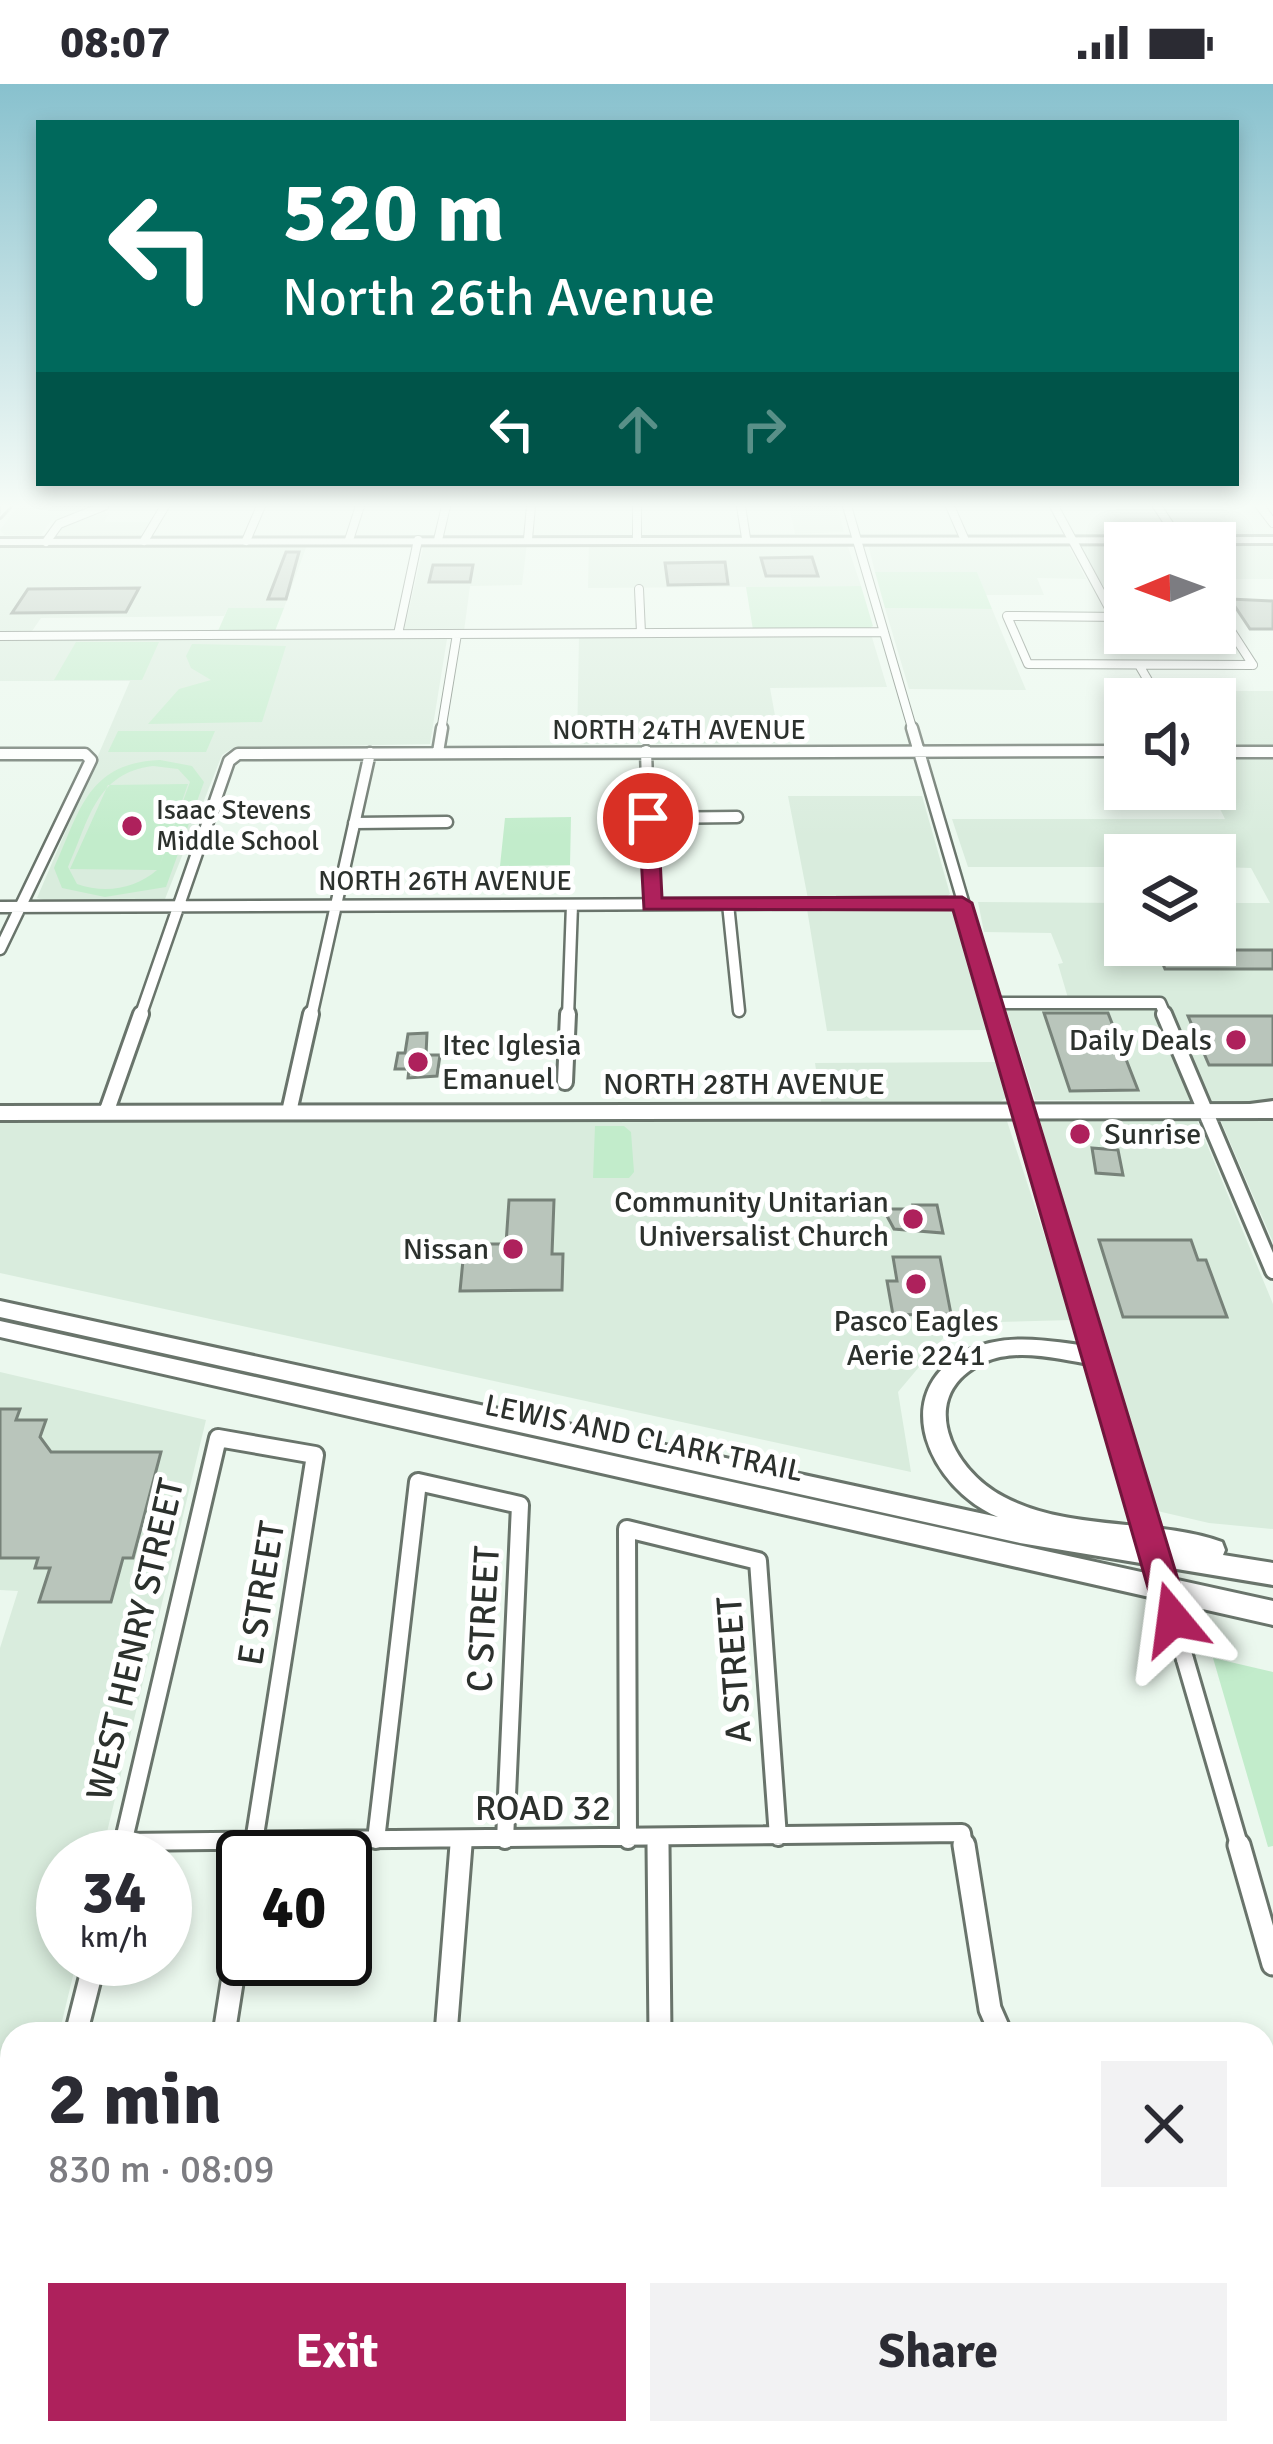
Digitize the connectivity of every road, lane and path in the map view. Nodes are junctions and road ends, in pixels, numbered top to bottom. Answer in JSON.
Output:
{"nodes":[{"id":1,"x":402,"y":616,"type":"edge"},
{"id":2,"x":640,"y":616,"type":"edge"},
{"id":3,"x":879,"y":616,"type":"edge"},
{"id":4,"x":1006,"y":616,"type":"edge"},
{"id":5,"x":1021,"y":616,"type":"edge"},
{"id":6,"x":1104,"y":617,"type":"edge"},
{"id":7,"x":884,"y":632,"type":"junction"},
{"id":8,"x":641,"y":633,"type":"junction"},
{"id":9,"x":398,"y":634,"type":"junction"},
{"id":10,"x":458,"y":634,"type":"junction"},
{"id":11,"x":0,"y":636,"type":"edge"},
{"id":12,"x":1236,"y":642,"type":"edge"},
{"id":13,"x":1139,"y":665,"type":"junction"},
{"id":14,"x":1147,"y":678,"type":"edge"},
{"id":15,"x":918,"y":750,"type":"junction"},
{"id":16,"x":1104,"y":751,"type":"edge"},
{"id":17,"x":438,"y":752,"type":"junction"},
{"id":18,"x":646,"y":752,"type":"junction"},
{"id":19,"x":1236,"y":752,"type":"edge"},
{"id":20,"x":1273,"y":752,"type":"edge"},
{"id":21,"x":370,"y":753,"type":"junction"},
{"id":22,"x":0,"y":754,"type":"edge"},
{"id":23,"x":737,"y":817,"type":"dead end"},
{"id":24,"x":648,"y":818,"type":"junction"},
{"id":25,"x":447,"y":822,"type":"dead end"},
{"id":26,"x":354,"y":824,"type":"junction"},
{"id":27,"x":962,"y":903,"type":"junction"},
{"id":28,"x":572,"y":904,"type":"junction"},
{"id":29,"x":651,"y":904,"type":"junction"},
{"id":30,"x":728,"y":904,"type":"junction"},
{"id":31,"x":336,"y":905,"type":"junction"},
{"id":32,"x":178,"y":906,"type":"junction"},
{"id":33,"x":0,"y":907,"type":"edge"},
{"id":34,"x":21,"y":907,"type":"junction"},
{"id":35,"x":0,"y":949,"type":"edge"},
{"id":36,"x":992,"y":1003,"type":"junction"},
{"id":37,"x":739,"y":1011,"type":"dead end"},
{"id":38,"x":566,"y":1082,"type":"dead end"},
{"id":39,"x":1023,"y":1109,"type":"junction"},
{"id":40,"x":1273,"y":1109,"type":"edge"},
{"id":41,"x":1205,"y":1110,"type":"junction"},
{"id":42,"x":1242,"y":1110,"type":"joint"},
{"id":43,"x":290,"y":1112,"type":"junction"},
{"id":44,"x":0,"y":1113,"type":"edge"},
{"id":45,"x":106,"y":1113,"type":"junction"},
{"id":46,"x":1273,"y":1271,"type":"edge"},
{"id":47,"x":0,"y":1309,"type":"edge"},
{"id":48,"x":0,"y":1329,"type":"edge"},
{"id":49,"x":1096,"y":1356,"type":"junction"},
{"id":50,"x":218,"y":1438,"type":"joint"},
{"id":51,"x":1273,"y":1561,"type":"edge"},
{"id":52,"x":1273,"y":1574,"type":"edge"},
{"id":53,"x":1273,"y":1613,"type":"edge"},
{"id":54,"x":127,"y":1830,"type":"edge"},
{"id":55,"x":256,"y":1830,"type":"edge"},
{"id":56,"x":778,"y":1837,"type":"junction"},
{"id":57,"x":658,"y":1839,"type":"junction"},
{"id":58,"x":372,"y":1840,"type":"edge"},
{"id":59,"x":376,"y":1840,"type":"junction"},
{"id":60,"x":461,"y":1840,"type":"junction"},
{"id":61,"x":505,"y":1840,"type":"junction"},
{"id":62,"x":628,"y":1840,"type":"junction"},
{"id":63,"x":1273,"y":1964,"type":"edge"},
{"id":64,"x":88,"y":1986,"type":"edge"},
{"id":65,"x":231,"y":1986,"type":"edge"},
{"id":66,"x":79,"y":2022,"type":"edge"},
{"id":67,"x":226,"y":2022,"type":"edge"},
{"id":68,"x":447,"y":2022,"type":"edge"},
{"id":69,"x":660,"y":2022,"type":"edge"},
{"id":70,"x":996,"y":2022,"type":"edge"}],
"edges":[{"from":1,"to":9,"type":"street"},
{"from":2,"to":8,"type":"street"},
{"from":3,"to":7,"type":"street"},
{"from":4,"to":13,"type":"street"},
{"from":5,"to":6,"type":"street"},
{"from":7,"to":8,"type":"street"},
{"from":7,"to":15,"type":"street"},
{"from":8,"to":10,"type":"street"},
{"from":9,"to":10,"type":"street"},
{"from":9,"to":11,"type":"street"},
{"from":10,"to":17,"type":"street"},
{"from":12,"to":13,"type":"street"},
{"from":13,"to":14,"type":"street"},
{"from":15,"to":16,"type":"street","name":"NORTH 24TH AVENUE"},
{"from":15,"to":18,"type":"street","name":"NORTH 24TH AVENUE"},
{"from":15,"to":27,"type":"street"},
{"from":17,"to":18,"type":"street","name":"NORTH 24TH AVENUE"},
{"from":17,"to":21,"type":"street","name":"NORTH 24TH AVENUE"},
{"from":18,"to":24,"type":"street"},
{"from":19,"to":20,"type":"street"},
{"from":21,"to":26,"type":"street"},
{"from":21,"to":32,"type":"street","name":"NORTH 24TH AVENUE"},
{"from":22,"to":34,"type":"street"},
{"from":23,"to":24,"type":"street"},
{"from":24,"to":29,"type":"street"},
{"from":25,"to":26,"type":"street"},
{"from":26,"to":31,"type":"street"},
{"from":27,"to":30,"type":"street","name":"NORTH 26TH AVENUE"},
{"from":27,"to":36,"type":"street"},
{"from":28,"to":29,"type":"street","name":"NORTH 26TH AVENUE"},
{"from":28,"to":31,"type":"street","name":"NORTH 26TH AVENUE"},
{"from":28,"to":38,"type":"street"},
{"from":29,"to":30,"type":"street","name":"NORTH 26TH AVENUE"},
{"from":30,"to":37,"type":"street"},
{"from":31,"to":32,"type":"street","name":"NORTH 26TH AVENUE"},
{"from":31,"to":43,"type":"street"},
{"from":32,"to":34,"type":"street","name":"NORTH 26TH AVENUE"},
{"from":32,"to":45,"type":"street"},
{"from":33,"to":34,"type":"street","name":"NORTH 26TH AVENUE"},
{"from":34,"to":35,"type":"street"},
{"from":36,"to":39,"type":"street"},
{"from":36,"to":41,"type":"street"},
{"from":39,"to":41,"type":"street","name":"NORTH 28TH AVENUE"},
{"from":39,"to":43,"type":"street","name":"NORTH 28TH AVENUE"},
{"from":39,"to":49,"type":"street"},
{"from":40,"to":42,"type":"main road"},
{"from":41,"to":42,"type":"street","name":"NORTH 28TH AVENUE"},
{"from":41,"to":46,"type":"street"},
{"from":43,"to":45,"type":"street","name":"NORTH 28TH AVENUE"},
{"from":44,"to":45,"type":"street","name":"NORTH 28TH AVENUE"},
{"from":47,"to":52,"type":"highway","name":"LEWIS AND CLARK TRAIL"},
{"from":48,"to":53,"type":"highway","name":"LEWIS AND CLARK TRAIL"},
{"from":49,"to":51,"type":"highway"},
{"from":49,"to":63,"type":"street","bridge":true},
{"from":50,"to":54,"type":"street","name":"WEST HENRY STREET"},
{"from":50,"to":55,"type":"street","name":"E STREET"},
{"from":56,"to":57,"type":"street","name":"ROAD 32"},
{"from":56,"to":62,"type":"street","name":"A STREET"},
{"from":56,"to":70,"type":"street","name":"ROAD 32"},
{"from":57,"to":62,"type":"street","name":"ROAD 32"},
{"from":57,"to":69,"type":"street"},
{"from":58,"to":59,"type":"street","name":"ROAD 32"},
{"from":59,"to":60,"type":"street","name":"ROAD 32"},
{"from":59,"to":61,"type":"street","name":"C STREET"},
{"from":60,"to":61,"type":"street","name":"ROAD 32"},
{"from":60,"to":68,"type":"street"},
{"from":61,"to":62,"type":"street","name":"ROAD 32"},
{"from":64,"to":66,"type":"street"},
{"from":65,"to":67,"type":"street"}]}
